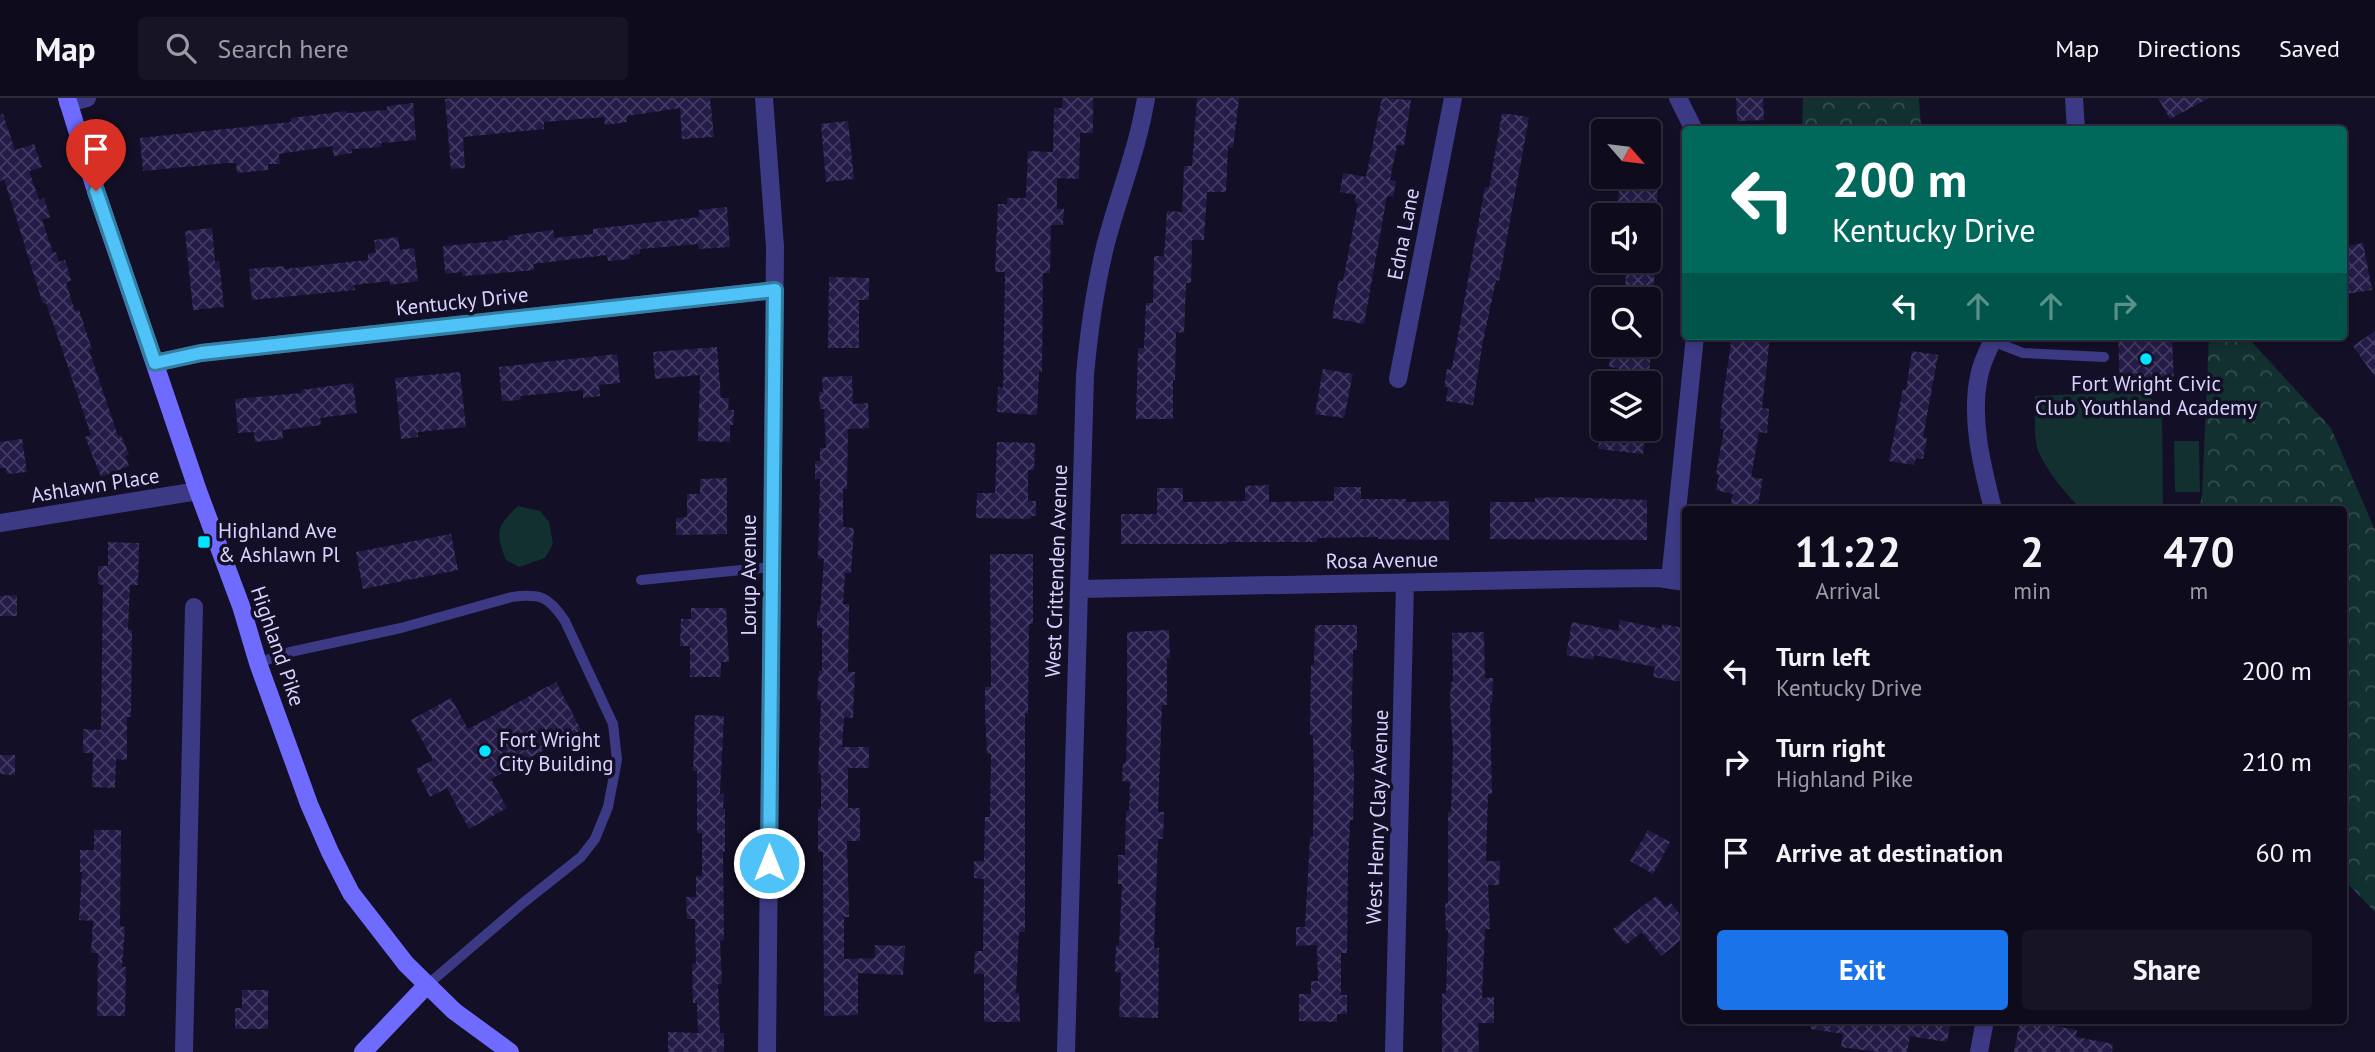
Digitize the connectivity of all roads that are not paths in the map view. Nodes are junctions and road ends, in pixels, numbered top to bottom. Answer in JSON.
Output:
{"nodes":[{"id":1,"x":87,"y":98,"type":"edge"},
{"id":2,"x":764,"y":98,"type":"edge"},
{"id":3,"x":1146,"y":98,"type":"edge"},
{"id":4,"x":1453,"y":98,"type":"edge"},
{"id":5,"x":1678,"y":98,"type":"edge"},
{"id":6,"x":2074,"y":98,"type":"edge"},
{"id":7,"x":67,"y":101,"type":"edge"},
{"id":8,"x":1692,"y":126,"type":"edge"},
{"id":9,"x":2076,"y":126,"type":"edge"},
{"id":10,"x":775,"y":290,"type":"junction"},
{"id":11,"x":1695,"y":340,"type":"edge"},
{"id":12,"x":1993,"y":340,"type":"edge"},
{"id":13,"x":1998,"y":340,"type":"edge"},
{"id":14,"x":2104,"y":358,"type":"dead end"},
{"id":15,"x":155,"y":363,"type":"junction"},
{"id":16,"x":1398,"y":379,"type":"dead end"},
{"id":17,"x":198,"y":491,"type":"junction"},
{"id":18,"x":1683,"y":506,"type":"edge"},
{"id":19,"x":1992,"y":506,"type":"edge"},
{"id":20,"x":0,"y":523,"type":"edge"},
{"id":21,"x":1682,"y":523,"type":"edge"},
{"id":22,"x":771,"y":567,"type":"junction"},
{"id":23,"x":641,"y":580,"type":"dead end"},
{"id":24,"x":1678,"y":581,"type":"edge"},
{"id":25,"x":1405,"y":583,"type":"junction"},
{"id":26,"x":1079,"y":589,"type":"junction"},
{"id":27,"x":194,"y":607,"type":"dead end"},
{"id":28,"x":258,"y":663,"type":"junction"},
{"id":29,"x":426,"y":986,"type":"junction"},
{"id":30,"x":1984,"y":1024,"type":"edge"},
{"id":31,"x":184,"y":1052,"type":"edge"},
{"id":32,"x":363,"y":1052,"type":"edge"},
{"id":33,"x":510,"y":1052,"type":"edge"},
{"id":34,"x":767,"y":1052,"type":"edge"},
{"id":35,"x":1066,"y":1052,"type":"edge"},
{"id":36,"x":1394,"y":1052,"type":"edge"},
{"id":37,"x":1979,"y":1052,"type":"edge"}],
"edges":[{"from":1,"to":7,"type":"street"},
{"from":2,"to":10,"type":"street","name":"Lorup Avenue"},
{"from":3,"to":26,"type":"street","name":"West Crittenden Avenue"},
{"from":4,"to":16,"type":"street","name":"Edna Lane"},
{"from":5,"to":8,"type":"street"},
{"from":6,"to":9,"type":"street"},
{"from":7,"to":15,"type":"main road","name":"Highland Pike"},
{"from":10,"to":15,"type":"street","name":"Kentucky Drive"},
{"from":10,"to":22,"type":"street","name":"Lorup Avenue"},
{"from":11,"to":18,"type":"street"},
{"from":12,"to":19,"type":"street"},
{"from":13,"to":14,"type":"lane"},
{"from":15,"to":17,"type":"main road","name":"Highland Pike"},
{"from":17,"to":20,"type":"street","name":"Ashlawn Place"},
{"from":17,"to":28,"type":"main road","name":"Highland Pike"},
{"from":21,"to":24,"type":"street"},
{"from":22,"to":23,"type":"lane"},
{"from":22,"to":34,"type":"street","name":"Lorup Avenue"},
{"from":24,"to":25,"type":"street","name":"Rosa Avenue"},
{"from":25,"to":26,"type":"street","name":"Rosa Avenue"},
{"from":25,"to":36,"type":"street","name":"West Henry Clay Avenue"},
{"from":26,"to":35,"type":"street","name":"West Crittenden Avenue"},
{"from":27,"to":31,"type":"street"},
{"from":28,"to":29,"type":"main road","name":"Highland Pike"},
{"from":28,"to":29,"type":"lane"},
{"from":29,"to":32,"type":"main road"},
{"from":29,"to":33,"type":"main road","name":"Highland Pike"},
{"from":30,"to":37,"type":"street"}]}
